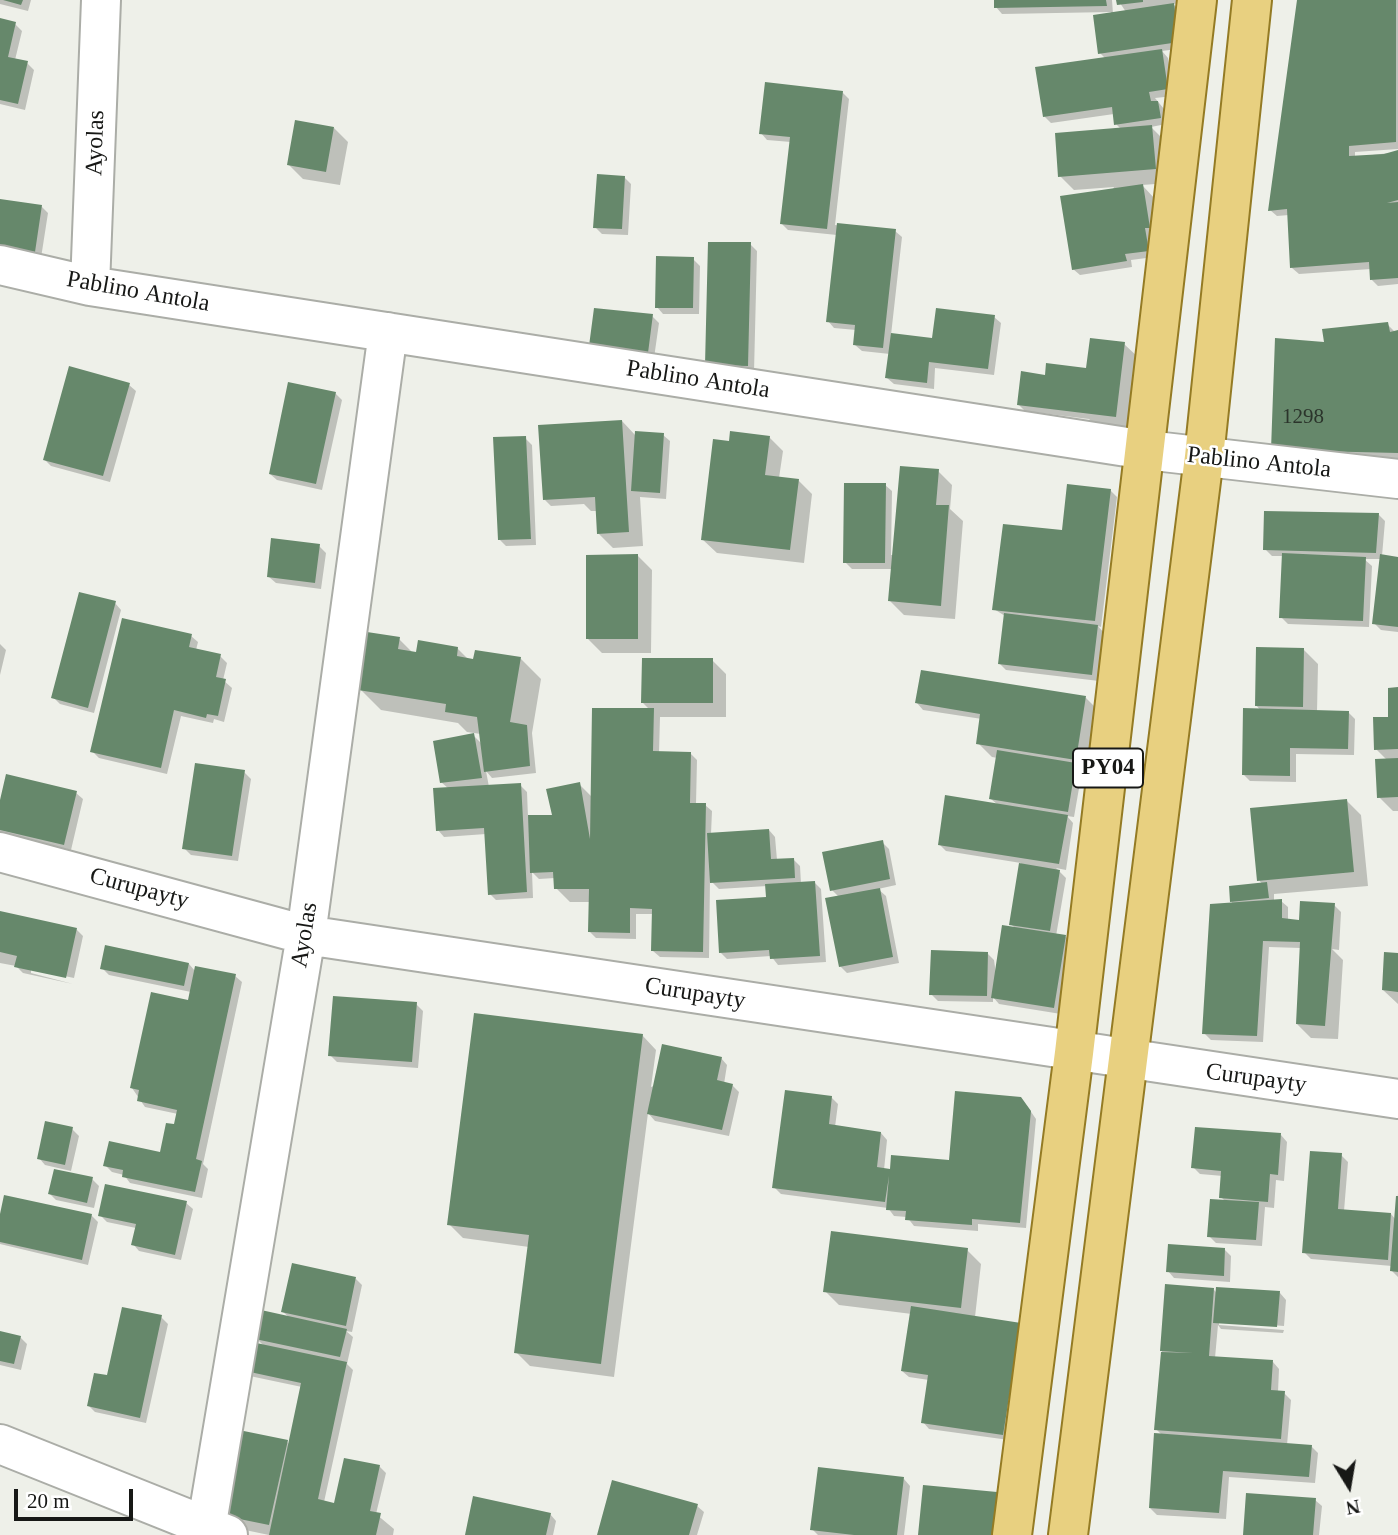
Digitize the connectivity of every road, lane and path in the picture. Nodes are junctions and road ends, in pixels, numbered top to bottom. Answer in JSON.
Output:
{"nodes":[{"id":1,"x":101,"y":0,"type":"edge"},
{"id":2,"x":1197,"y":0,"type":"edge"},
{"id":3,"x":1252,"y":0,"type":"edge"},
{"id":4,"x":0,"y":265,"type":"edge"},
{"id":5,"x":90,"y":286,"type":"junction"},
{"id":6,"x":388,"y":332,"type":"junction"},
{"id":7,"x":1146,"y":450,"type":"junction"},
{"id":8,"x":1204,"y":457,"type":"junction"},
{"id":9,"x":1398,"y":479,"type":"edge"},
{"id":10,"x":0,"y":852,"type":"edge"},
{"id":11,"x":306,"y":934,"type":"junction"},
{"id":12,"x":1074,"y":1053,"type":"junction"},
{"id":13,"x":1129,"y":1061,"type":"junction"},
{"id":14,"x":1398,"y":1099,"type":"edge"},
{"id":15,"x":0,"y":1444,"type":"edge"},
{"id":16,"x":214,"y":1532,"type":"edge"},
{"id":17,"x":1012,"y":1535,"type":"edge"},
{"id":18,"x":1068,"y":1535,"type":"edge"}],
"edges":[{"from":1,"to":5,"type":"street","name":"Ayolas"},
{"from":2,"to":7,"type":"main road","number":"PY04"},
{"from":3,"to":8,"type":"main road","number":"PY04"},
{"from":4,"to":5,"type":"street","name":"Pablino Antola"},
{"from":5,"to":6,"type":"street","name":"Pablino Antola"},
{"from":6,"to":7,"type":"street","name":"Pablino Antola"},
{"from":6,"to":11,"type":"street","name":"Ayolas"},
{"from":7,"to":8,"type":"street","name":"Pablino Antola"},
{"from":7,"to":12,"type":"main road","number":"PY04"},
{"from":8,"to":9,"type":"street","name":"Pablino Antola"},
{"from":8,"to":13,"type":"main road","number":"PY04"},
{"from":10,"to":11,"type":"street","name":"Curupayty"},
{"from":11,"to":12,"type":"street","name":"Curupayty"},
{"from":11,"to":16,"type":"street","name":"Ayolas"},
{"from":12,"to":13,"type":"street","name":"Curupayty"},
{"from":12,"to":17,"type":"main road","number":"PY04"},
{"from":13,"to":14,"type":"street","name":"Curupayty"},
{"from":13,"to":18,"type":"main road","number":"PY04"},
{"from":15,"to":16,"type":"street"}]}
